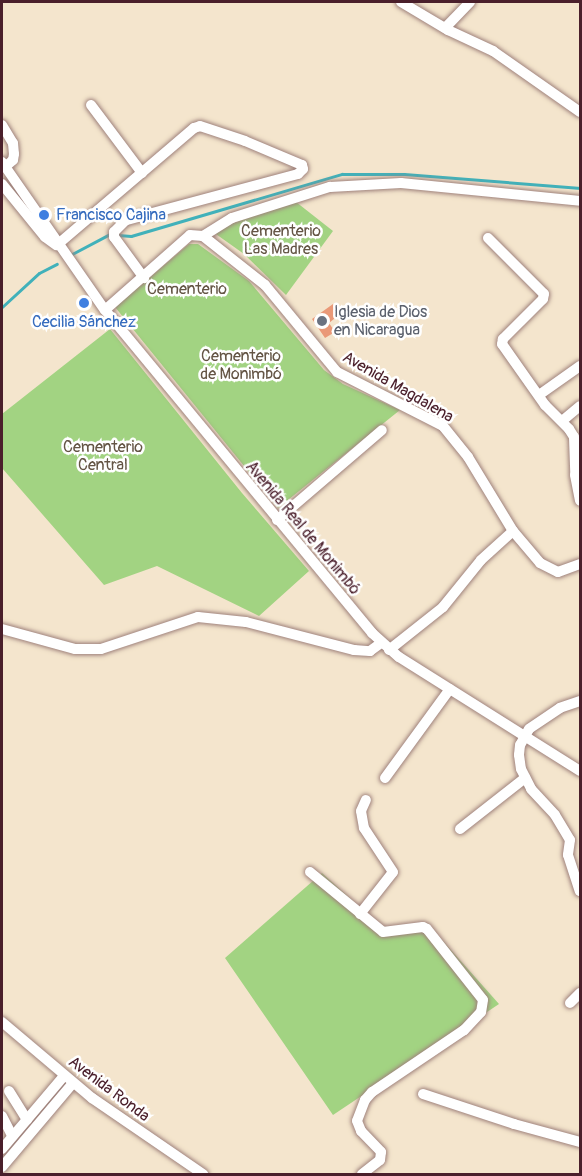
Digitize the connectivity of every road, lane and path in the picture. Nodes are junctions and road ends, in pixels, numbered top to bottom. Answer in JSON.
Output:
{"nodes":[{"id":1,"x":401,"y":2,"type":"edge"},
{"id":2,"x":470,"y":2,"type":"edge"},
{"id":3,"x":445,"y":28,"type":"junction"},
{"id":4,"x":91,"y":105,"type":"dead end"},
{"id":5,"x":580,"y":112,"type":"edge"},
{"id":6,"x":2,"y":125,"type":"edge"},
{"id":7,"x":3,"y":164,"type":"edge"},
{"id":8,"x":142,"y":173,"type":"junction"},
{"id":9,"x":2,"y":184,"type":"edge"},
{"id":10,"x":580,"y":201,"type":"edge"},
{"id":11,"x":202,"y":236,"type":"junction"},
{"id":12,"x":488,"y":238,"type":"dead end"},
{"id":13,"x":57,"y":245,"type":"junction"},
{"id":14,"x":144,"y":278,"type":"junction"},
{"id":15,"x":105,"y":310,"type":"junction"},
{"id":16,"x":580,"y":366,"type":"edge"},
{"id":17,"x":539,"y":395,"type":"junction"},
{"id":18,"x":580,"y":406,"type":"edge"},
{"id":19,"x":562,"y":421,"type":"junction"},
{"id":20,"x":382,"y":430,"type":"dead end"},
{"id":21,"x":580,"y":501,"type":"edge"},
{"id":22,"x":277,"y":519,"type":"junction"},
{"id":23,"x":513,"y":531,"type":"junction"},
{"id":24,"x":580,"y":564,"type":"edge"},
{"id":25,"x":2,"y":629,"type":"edge"},
{"id":26,"x":385,"y":647,"type":"junction"},
{"id":27,"x":450,"y":689,"type":"junction"},
{"id":28,"x":580,"y":701,"type":"edge"},
{"id":29,"x":524,"y":735,"type":"junction"},
{"id":30,"x":580,"y":771,"type":"edge"},
{"id":31,"x":386,"y":778,"type":"dead end"},
{"id":32,"x":525,"y":778,"type":"junction"},
{"id":33,"x":366,"y":800,"type":"dead end"},
{"id":34,"x":460,"y":829,"type":"dead end"},
{"id":35,"x":310,"y":872,"type":"dead end"},
{"id":36,"x":580,"y":891,"type":"edge"},
{"id":37,"x":360,"y":914,"type":"junction"},
{"id":38,"x":580,"y":993,"type":"edge"},
{"id":39,"x":570,"y":1003,"type":"dead end"},
{"id":40,"x":2,"y":1022,"type":"edge"},
{"id":41,"x":68,"y":1080,"type":"junction"},
{"id":42,"x":9,"y":1091,"type":"dead end"},
{"id":43,"x":423,"y":1094,"type":"dead end"},
{"id":44,"x":2,"y":1116,"type":"edge"},
{"id":45,"x":27,"y":1120,"type":"junction"},
{"id":46,"x":12,"y":1136,"type":"junction"},
{"id":47,"x":580,"y":1142,"type":"edge"},
{"id":48,"x":2,"y":1149,"type":"edge"},
{"id":49,"x":2,"y":1167,"type":"edge"},
{"id":50,"x":203,"y":1174,"type":"edge"},
{"id":51,"x":362,"y":1174,"type":"edge"}],
"edges":[{"from":1,"to":3,"type":"street"},
{"from":2,"to":3,"type":"street"},
{"from":3,"to":5,"type":"street"},
{"from":4,"to":8,"type":"street"},
{"from":6,"to":7,"type":"street"},
{"from":7,"to":13,"type":"street","name":"Avenida Real de Monimbó"},
{"from":8,"to":13,"type":"street"},
{"from":8,"to":14,"type":"street"},
{"from":9,"to":13,"type":"street","name":"Avenida Real de Monimbó"},
{"from":10,"to":11,"type":"street"},
{"from":11,"to":14,"type":"street"},
{"from":11,"to":23,"type":"street","name":"Avenida Magdalena"},
{"from":12,"to":17,"type":"street"},
{"from":13,"to":15,"type":"street","name":"Avenida Real de Monimbó"},
{"from":14,"to":15,"type":"street"},
{"from":15,"to":22,"type":"street","name":"Avenida Real de Monimbó"},
{"from":16,"to":17,"type":"street"},
{"from":17,"to":19,"type":"street"},
{"from":18,"to":19,"type":"street"},
{"from":19,"to":21,"type":"street"},
{"from":20,"to":22,"type":"street"},
{"from":22,"to":26,"type":"street","name":"Avenida Real de Monimbó"},
{"from":23,"to":24,"type":"street","name":"Avenida Magdalena"},
{"from":23,"to":26,"type":"street"},
{"from":25,"to":26,"type":"street"},
{"from":26,"to":27,"type":"street","name":"Avenida Real de Monimbó"},
{"from":27,"to":29,"type":"street","name":"Avenida Real de Monimbó"},
{"from":27,"to":31,"type":"street"},
{"from":28,"to":29,"type":"street"},
{"from":29,"to":30,"type":"street","name":"Avenida Real de Monimbó"},
{"from":29,"to":32,"type":"street"},
{"from":32,"to":34,"type":"street"},
{"from":32,"to":36,"type":"street"},
{"from":33,"to":37,"type":"street"},
{"from":35,"to":37,"type":"street"},
{"from":37,"to":51,"type":"street"},
{"from":38,"to":39,"type":"street"},
{"from":40,"to":41,"type":"street","name":"Avenida Ronda"},
{"from":41,"to":45,"type":"street"},
{"from":41,"to":49,"type":"street"},
{"from":41,"to":50,"type":"street","name":"Avenida Ronda"},
{"from":42,"to":45,"type":"street"},
{"from":43,"to":47,"type":"street"},
{"from":44,"to":46,"type":"street"},
{"from":45,"to":46,"type":"street"},
{"from":46,"to":48,"type":"street"}]}
